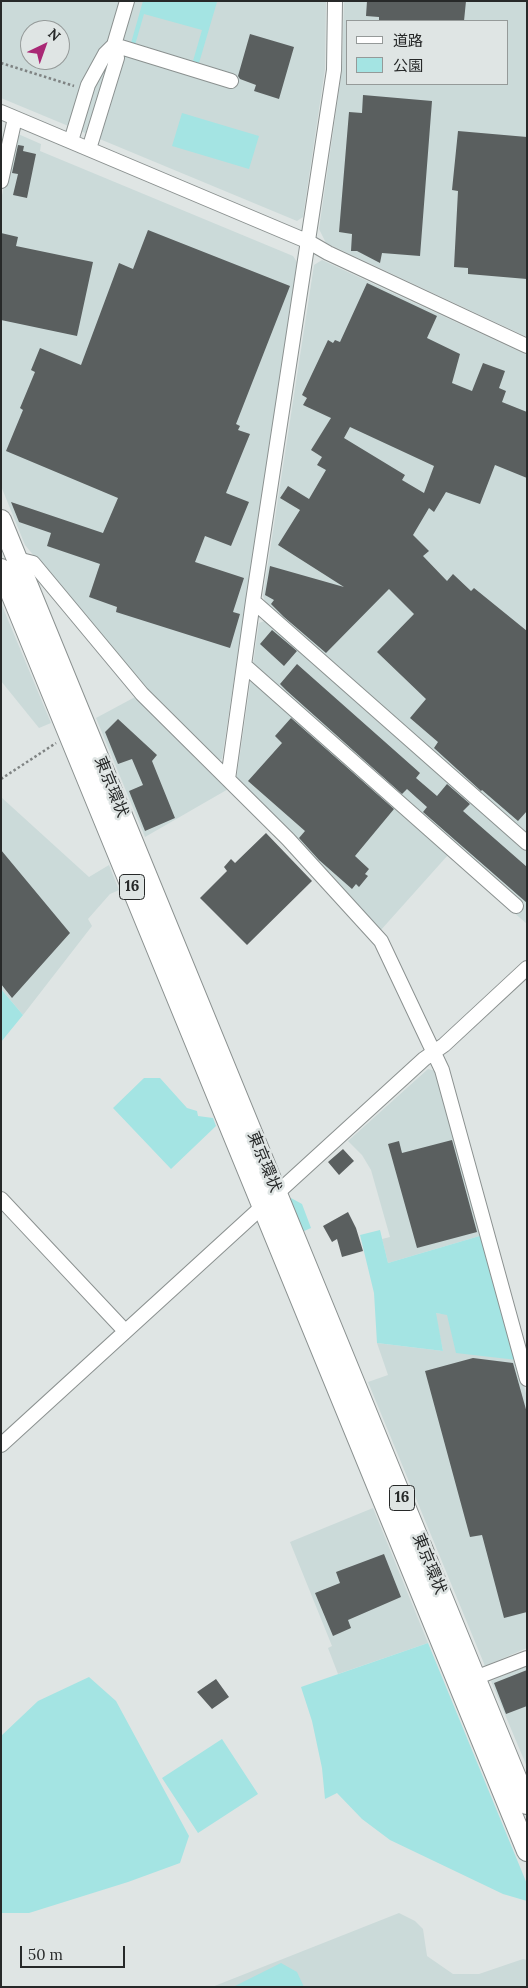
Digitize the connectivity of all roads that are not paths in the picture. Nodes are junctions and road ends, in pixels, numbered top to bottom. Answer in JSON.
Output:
{"nodes":[{"id":1,"x":127,"y":1,"type":"edge"},
{"id":2,"x":335,"y":1,"type":"edge"},
{"id":3,"x":114,"y":45,"type":"junction"},
{"id":4,"x":230,"y":81,"type":"dead end"},
{"id":5,"x":1,"y":112,"type":"edge"},
{"id":6,"x":15,"y":118,"type":"junction"},
{"id":7,"x":70,"y":141,"type":"junction"},
{"id":8,"x":89,"y":149,"type":"junction"},
{"id":9,"x":1,"y":181,"type":"edge"},
{"id":10,"x":308,"y":242,"type":"junction"},
{"id":11,"x":527,"y":346,"type":"edge"},
{"id":12,"x":1,"y":520,"type":"edge"},
{"id":13,"x":9,"y":564,"type":"edge"},
{"id":14,"x":253,"y":601,"type":"junction"},
{"id":15,"x":244,"y":665,"type":"junction"},
{"id":16,"x":228,"y":779,"type":"junction"},
{"id":17,"x":527,"y":843,"type":"edge"},
{"id":18,"x":516,"y":906,"type":"dead end"},
{"id":19,"x":527,"y":968,"type":"edge"},
{"id":20,"x":434,"y":1051,"type":"junction"},
{"id":21,"x":4,"y":1196,"type":"edge"},
{"id":22,"x":270,"y":1199,"type":"junction"},
{"id":23,"x":125,"y":1331,"type":"junction"},
{"id":24,"x":527,"y":1379,"type":"edge"},
{"id":25,"x":1,"y":1445,"type":"edge"},
{"id":26,"x":527,"y":1658,"type":"edge"},
{"id":27,"x":475,"y":1678,"type":"junction"},
{"id":28,"x":527,"y":1804,"type":"edge"},
{"id":29,"x":527,"y":1851,"type":"edge"}],
"edges":[{"from":1,"to":3,"type":"street"},
{"from":2,"to":10,"type":"street"},
{"from":3,"to":4,"type":"street"},
{"from":3,"to":7,"type":"street"},
{"from":3,"to":8,"type":"street"},
{"from":5,"to":6,"type":"street"},
{"from":6,"to":7,"type":"street"},
{"from":6,"to":9,"type":"street"},
{"from":7,"to":8,"type":"street"},
{"from":8,"to":10,"type":"street"},
{"from":10,"to":11,"type":"street"},
{"from":10,"to":14,"type":"street"},
{"from":12,"to":13,"type":"highway","name":"東京環状","number":"16"},
{"from":13,"to":16,"type":"street"},
{"from":13,"to":22,"type":"highway","name":"東京環状","number":"16"},
{"from":13,"to":22,"type":"highway","name":"東京環状","number":"16"},
{"from":14,"to":15,"type":"street"},
{"from":14,"to":17,"type":"street"},
{"from":15,"to":16,"type":"street"},
{"from":15,"to":18,"type":"street"},
{"from":16,"to":20,"type":"street"},
{"from":19,"to":20,"type":"street"},
{"from":20,"to":22,"type":"street"},
{"from":20,"to":24,"type":"street"},
{"from":21,"to":23,"type":"street"},
{"from":22,"to":23,"type":"street"},
{"from":22,"to":27,"type":"highway","name":"東京環状","number":"16"},
{"from":22,"to":29,"type":"highway","name":"東京環状","number":"16"},
{"from":23,"to":25,"type":"street"},
{"from":26,"to":27,"type":"street"},
{"from":27,"to":28,"type":"highway","name":"東京環状","number":"16"}]}
